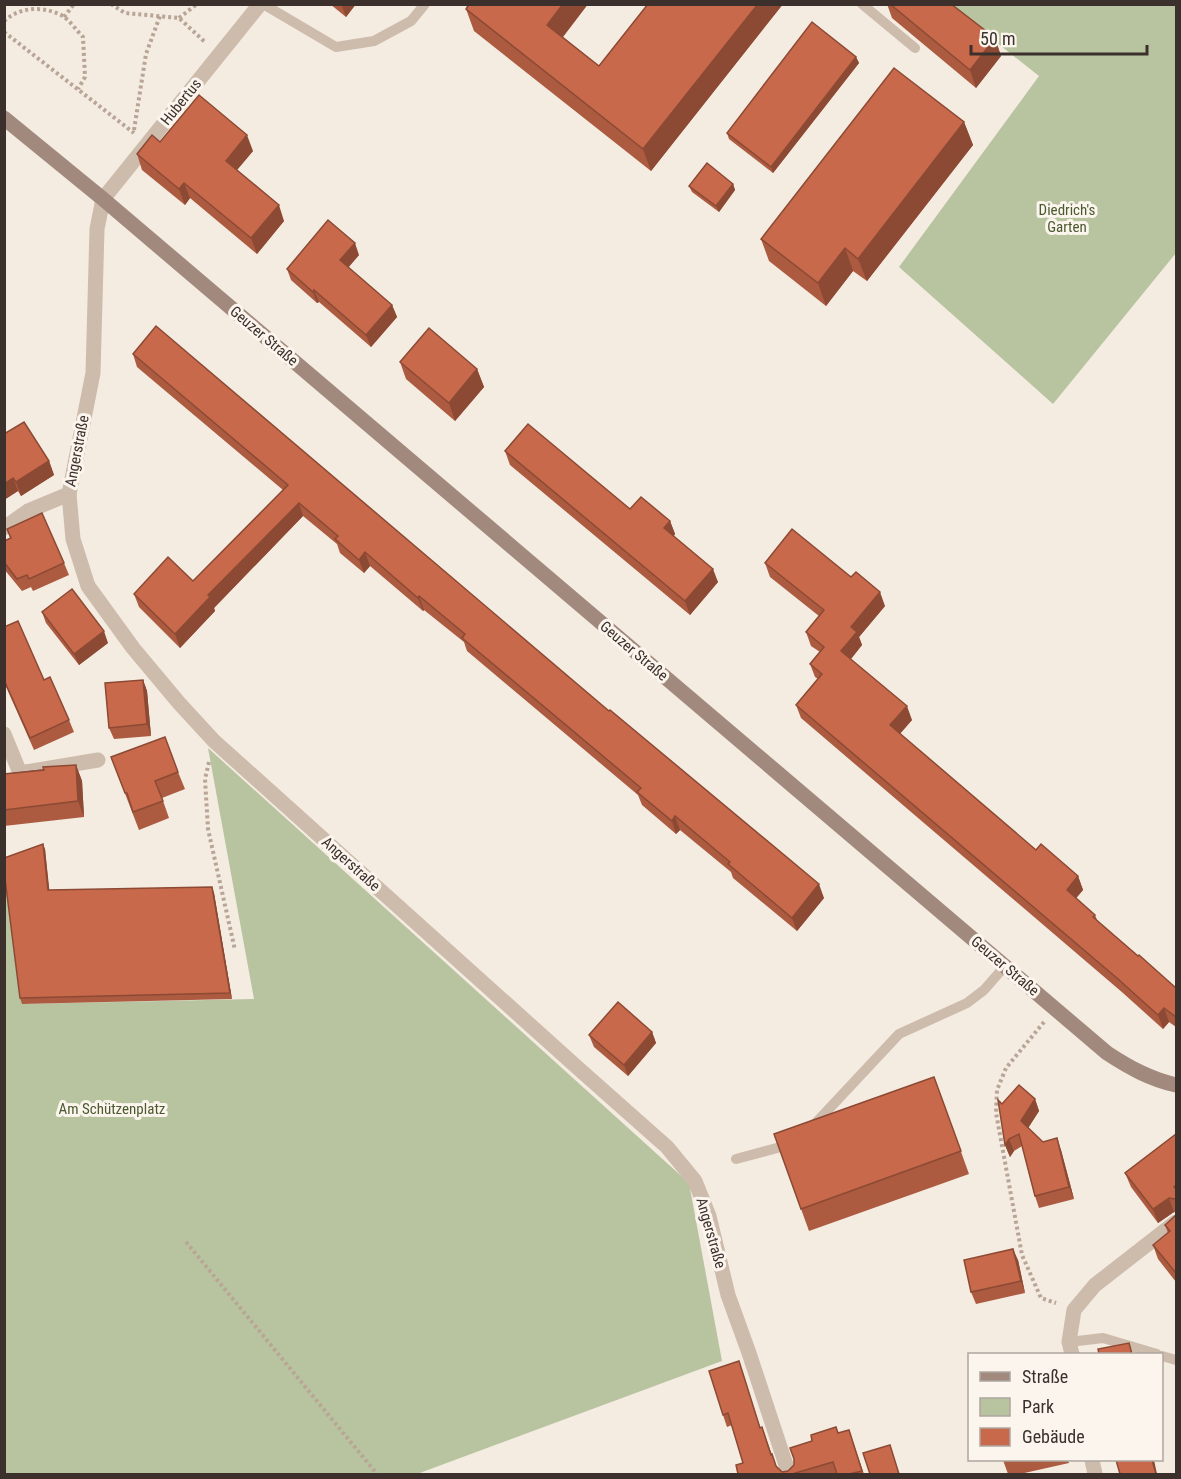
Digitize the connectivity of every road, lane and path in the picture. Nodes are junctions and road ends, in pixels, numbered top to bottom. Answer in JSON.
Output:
{"nodes":[{"id":1,"x":74,"y":4,"type":"edge"},
{"id":2,"x":111,"y":4,"type":"edge"},
{"id":3,"x":198,"y":4,"type":"edge"},
{"id":4,"x":262,"y":4,"type":"edge"},
{"id":5,"x":425,"y":4,"type":"edge"},
{"id":6,"x":862,"y":4,"type":"edge"},
{"id":7,"x":159,"y":16,"type":"junction"},
{"id":8,"x":64,"y":17,"type":"junction"},
{"id":9,"x":179,"y":18,"type":"junction"},
{"id":10,"x":4,"y":21,"type":"edge"},
{"id":11,"x":4,"y":32,"type":"edge"},
{"id":12,"x":915,"y":48,"type":"dead end"},
{"id":13,"x":219,"y":55,"type":"junction"},
{"id":14,"x":78,"y":89,"type":"junction"},
{"id":15,"x":4,"y":118,"type":"edge"},
{"id":16,"x":134,"y":134,"type":"junction"},
{"id":17,"x":147,"y":144,"type":"junction"},
{"id":18,"x":103,"y":199,"type":"junction"},
{"id":19,"x":69,"y":494,"type":"junction"},
{"id":20,"x":4,"y":528,"type":"edge"},
{"id":21,"x":4,"y":734,"type":"edge"},
{"id":22,"x":214,"y":741,"type":"junction"},
{"id":23,"x":98,"y":760,"type":"dead end"},
{"id":24,"x":20,"y":772,"type":"junction"},
{"id":25,"x":4,"y":776,"type":"edge"},
{"id":26,"x":235,"y":950,"type":"dead end"},
{"id":27,"x":1005,"y":966,"type":"junction"},
{"id":28,"x":1055,"y":1009,"type":"junction"},
{"id":29,"x":1176,"y":1085,"type":"edge"},
{"id":30,"x":736,"y":1159,"type":"dead end"},
{"id":31,"x":1176,"y":1222,"type":"edge"},
{"id":32,"x":186,"y":1242,"type":"dead end"},
{"id":33,"x":1074,"y":1310,"type":"junction"},
{"id":34,"x":1071,"y":1348,"type":"edge"},
{"id":35,"x":1154,"y":1353,"type":"edge"},
{"id":36,"x":378,"y":1474,"type":"edge"},
{"id":37,"x":789,"y":1474,"type":"edge"}],
"edges":[{"from":1,"to":8,"type":"path"},
{"from":2,"to":7,"type":"path"},
{"from":3,"to":9,"type":"path"},
{"from":4,"to":5,"type":"lane","name":"Hubertus"},
{"from":4,"to":13,"type":"street","name":"Hubertus"},
{"from":6,"to":12,"type":"lane"},
{"from":7,"to":9,"type":"path"},
{"from":7,"to":16,"type":"path"},
{"from":8,"to":10,"type":"path"},
{"from":8,"to":14,"type":"path"},
{"from":9,"to":13,"type":"path"},
{"from":11,"to":14,"type":"path"},
{"from":13,"to":17,"type":"street","name":"Hubertus"},
{"from":14,"to":16,"type":"path"},
{"from":15,"to":18,"type":"main road","name":"Geuzer Straße"},
{"from":16,"to":17,"type":"path"},
{"from":17,"to":18,"type":"street","name":"Hubertus"},
{"from":18,"to":19,"type":"street","name":"Angerstraße"},
{"from":18,"to":27,"type":"main road","name":"Geuzer Straße"},
{"from":19,"to":20,"type":"street"},
{"from":19,"to":22,"type":"street","name":"Angerstraße"},
{"from":21,"to":24,"type":"street"},
{"from":22,"to":26,"type":"path"},
{"from":22,"to":37,"type":"street","name":"Angerstraße"},
{"from":23,"to":24,"type":"street"},
{"from":24,"to":25,"type":"street"},
{"from":27,"to":28,"type":"main road","name":"Geuzer Straße"},
{"from":27,"to":30,"type":"lane"},
{"from":28,"to":29,"type":"main road","name":"Geuzer Straße"},
{"from":28,"to":33,"type":"path"},
{"from":31,"to":33,"type":"street"},
{"from":32,"to":36,"type":"path"},
{"from":33,"to":34,"type":"street"},
{"from":34,"to":35,"type":"lane"}]}
